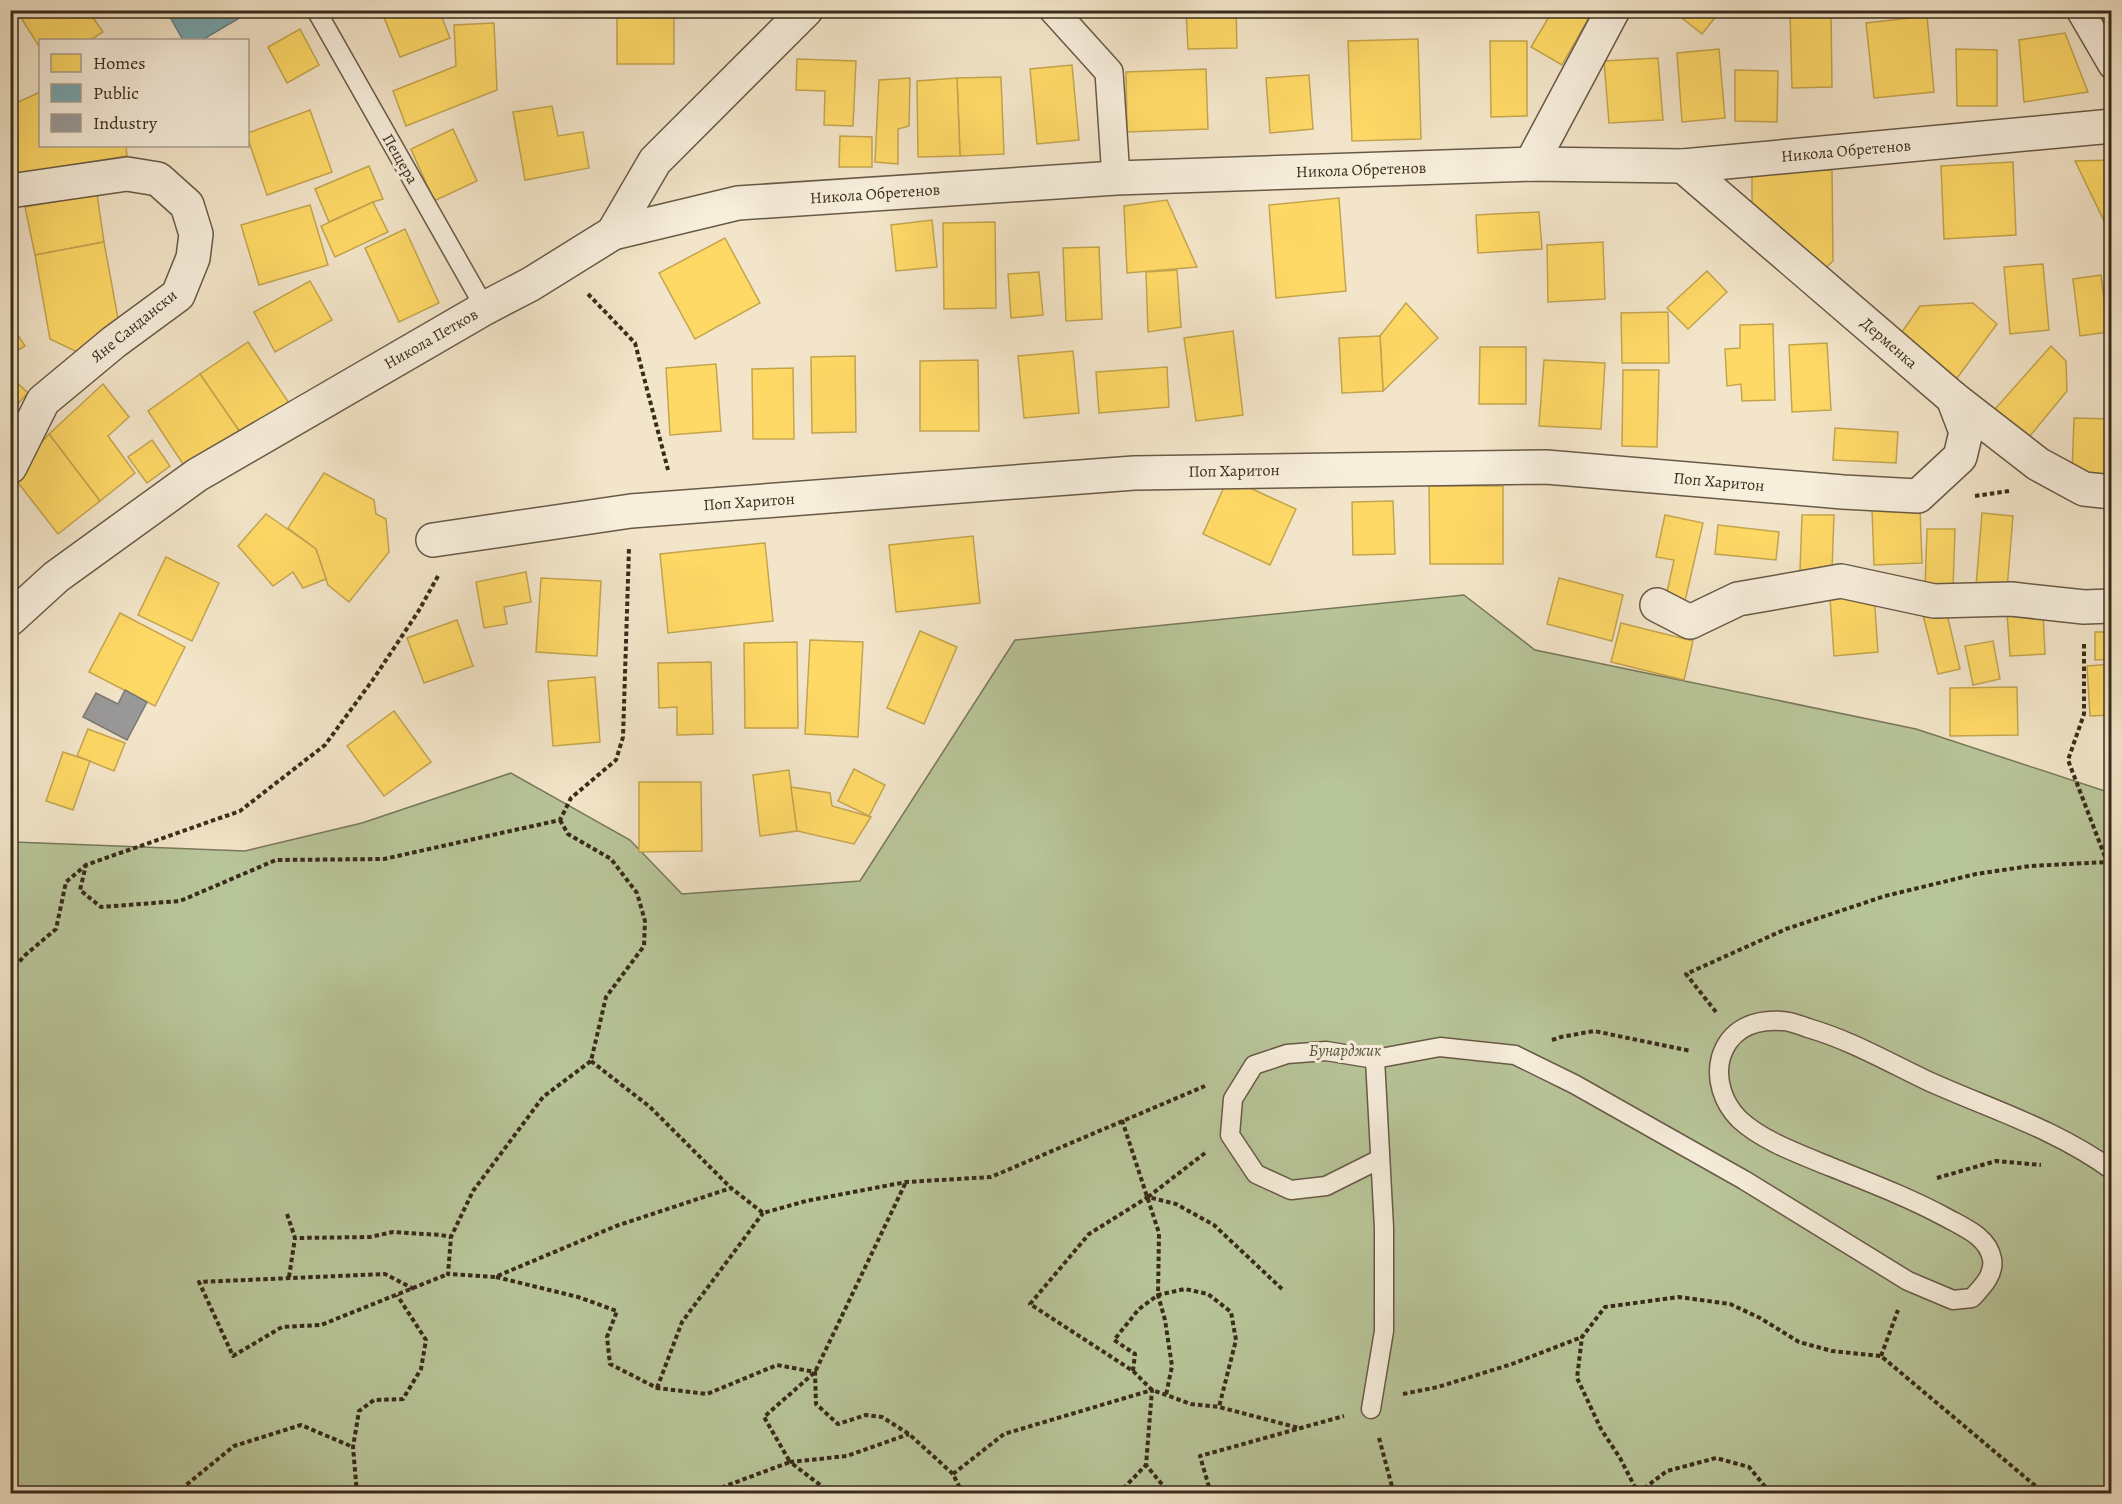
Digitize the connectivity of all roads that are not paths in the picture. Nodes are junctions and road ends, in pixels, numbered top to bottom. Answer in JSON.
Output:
{"nodes":[{"id":1,"x":316,"y":10,"type":"edge"},
{"id":2,"x":806,"y":10,"type":"edge"},
{"id":3,"x":1053,"y":10,"type":"edge"},
{"id":4,"x":1613,"y":10,"type":"edge"},
{"id":5,"x":2080,"y":10,"type":"edge"},
{"id":6,"x":2112,"y":64,"type":"edge"},
{"id":7,"x":2112,"y":126,"type":"edge"},
{"id":8,"x":1531,"y":164,"type":"junction"},
{"id":9,"x":1683,"y":166,"type":"junction"},
{"id":10,"x":1116,"y":178,"type":"junction"},
{"id":11,"x":10,"y":191,"type":"edge"},
{"id":12,"x":613,"y":232,"type":"junction"},
{"id":13,"x":484,"y":308,"type":"junction"},
{"id":14,"x":1953,"y":398,"type":"junction"},
{"id":15,"x":10,"y":467,"type":"edge"},
{"id":16,"x":2112,"y":492,"type":"edge"},
{"id":17,"x":441,"y":539,"type":"road end"},
{"id":18,"x":1657,"y":605,"type":"dead end"},
{"id":19,"x":2098,"y":607,"type":"edge"},
{"id":20,"x":10,"y":619,"type":"edge"},
{"id":21,"x":1375,"y":1059,"type":"junction"},
{"id":22,"x":1380,"y":1159,"type":"junction"},
{"id":23,"x":2112,"y":1170,"type":"edge"},
{"id":24,"x":1372,"y":1404,"type":"road end"}],
"edges":[{"from":1,"to":13,"type":"lane","name":"Пещера"},
{"from":2,"to":12,"type":"street","name":"Никола Петков"},
{"from":3,"to":10,"type":"street"},
{"from":4,"to":8,"type":"street"},
{"from":5,"to":6,"type":"street"},
{"from":7,"to":9,"type":"street","name":"Никола Обретенов"},
{"from":8,"to":9,"type":"street","name":"Никола Обретенов"},
{"from":8,"to":10,"type":"street","name":"Никола Обретенов"},
{"from":9,"to":14,"type":"street","name":"Дерменка"},
{"from":10,"to":12,"type":"street","name":"Никола Обретенов"},
{"from":11,"to":15,"type":"street","name":"Яне Сандански"},
{"from":12,"to":13,"type":"street","name":"Никола Петков"},
{"from":13,"to":20,"type":"street","name":"Никола Петков"},
{"from":14,"to":16,"type":"street","name":"Дерменка"},
{"from":14,"to":17,"type":"street","name":"Поп Харитон"},
{"from":18,"to":19,"type":"street"},
{"from":21,"to":22,"type":"lane"},
{"from":21,"to":22,"type":"lane"},
{"from":21,"to":23,"type":"lane"},
{"from":22,"to":24,"type":"lane"}]}
